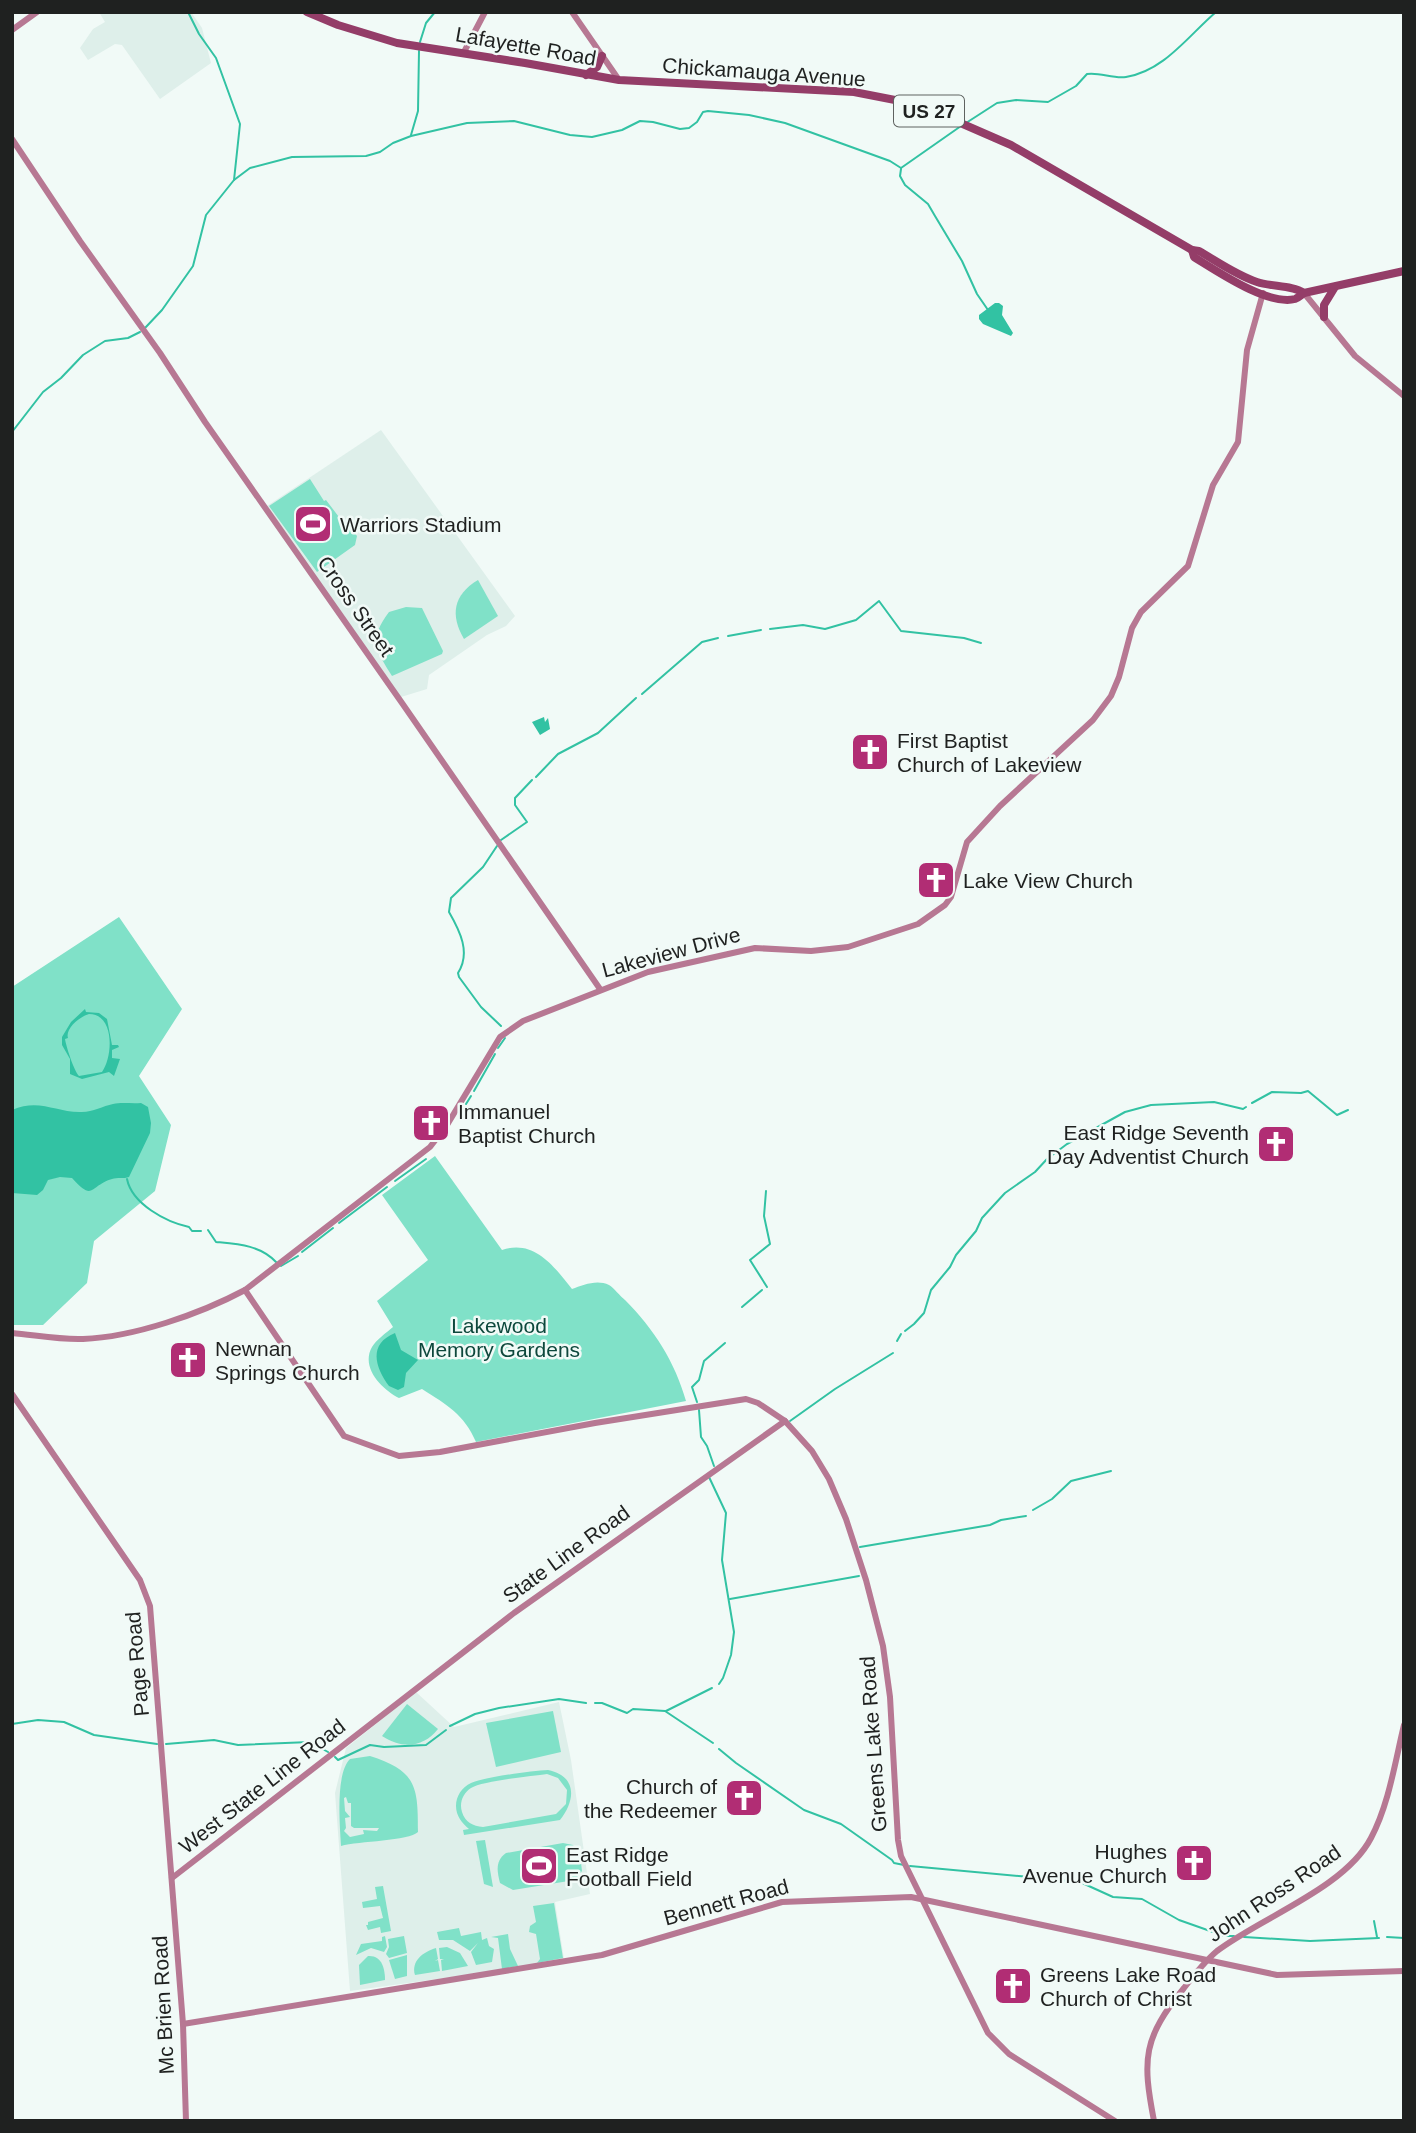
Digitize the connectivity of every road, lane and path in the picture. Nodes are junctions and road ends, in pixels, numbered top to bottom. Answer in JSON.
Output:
{"nodes":[{"id":1,"x":37,"y":12,"type":"edge"},
{"id":2,"x":307,"y":12,"type":"edge"},
{"id":3,"x":485,"y":12,"type":"edge"},
{"id":4,"x":572,"y":12,"type":"edge"},
{"id":5,"x":12,"y":30,"type":"edge"},
{"id":6,"x":464,"y":52,"type":"junction"},
{"id":7,"x":602,"y":56,"type":"junction"},
{"id":8,"x":586,"y":75,"type":"junction"},
{"id":9,"x":619,"y":80,"type":"junction"},
{"id":10,"x":12,"y":139,"type":"edge"},
{"id":11,"x":1404,"y":271,"type":"edge"},
{"id":12,"x":1335,"y":287,"type":"junction"},
{"id":13,"x":1264,"y":289,"type":"junction"},
{"id":14,"x":1304,"y":293,"type":"junction"},
{"id":15,"x":1324,"y":317,"type":"junction"},
{"id":16,"x":1404,"y":396,"type":"edge"},
{"id":17,"x":600,"y":989,"type":"junction"},
{"id":18,"x":244,"y":1290,"type":"junction"},
{"id":19,"x":12,"y":1333,"type":"edge"},
{"id":20,"x":12,"y":1394,"type":"edge"},
{"id":21,"x":785,"y":1421,"type":"junction"},
{"id":22,"x":374,"y":1722,"type":"joint"},
{"id":23,"x":1404,"y":1725,"type":"edge"},
{"id":24,"x":172,"y":1878,"type":"junction"},
{"id":25,"x":172,"y":1888,"type":"joint"},
{"id":26,"x":922,"y":1898,"type":"junction"},
{"id":27,"x":1207,"y":1959,"type":"junction"},
{"id":28,"x":1404,"y":1971,"type":"edge"},
{"id":29,"x":183,"y":2024,"type":"junction"},
{"id":30,"x":186,"y":2121,"type":"edge"},
{"id":31,"x":1115,"y":2121,"type":"edge"},
{"id":32,"x":1154,"y":2121,"type":"edge"}],
"edges":[{"from":1,"to":5,"type":"street"},
{"from":2,"to":6,"type":"highway","name":"Lafayette Road","number":"US 27"},
{"from":3,"to":6,"type":"street"},
{"from":4,"to":7,"type":"street"},
{"from":6,"to":8,"type":"highway","name":"Lafayette Road","number":"US 27"},
{"from":7,"to":8,"type":"highway"},
{"from":7,"to":9,"type":"street"},
{"from":8,"to":9,"type":"highway","name":"Lafayette Road","number":"US 27"},
{"from":9,"to":13,"type":"highway","name":"Chickamauga Avenue","number":"US 27"},
{"from":10,"to":17,"type":"street","name":"Cross Street"},
{"from":11,"to":12,"type":"highway","name":"Chickamauga Avenue","number":"US 27"},
{"from":12,"to":14,"type":"highway","name":"Chickamauga Avenue","number":"US 27"},
{"from":12,"to":15,"type":"highway"},
{"from":13,"to":14,"type":"highway","name":"Chickamauga Avenue","number":"US 27"},
{"from":13,"to":17,"type":"street","name":"Lakeview Drive"},
{"from":14,"to":15,"type":"street"},
{"from":15,"to":16,"type":"street"},
{"from":17,"to":18,"type":"street","name":"Lakeview Drive"},
{"from":18,"to":19,"type":"street","name":"Lakeview Drive"},
{"from":18,"to":21,"type":"street","name":"Greens Lake Road"},
{"from":20,"to":24,"type":"street","name":"Page Road"},
{"from":21,"to":22,"type":"street","name":"State Line Road"},
{"from":21,"to":26,"type":"street","name":"Greens Lake Road"},
{"from":22,"to":24,"type":"street","name":"West State Line Road"},
{"from":23,"to":27,"type":"street","name":"John Ross Road"},
{"from":24,"to":25,"type":"street","name":"Page Road"},
{"from":25,"to":29,"type":"street","name":"Mc Brien Road"},
{"from":26,"to":27,"type":"street","name":"Bennett Road"},
{"from":26,"to":29,"type":"street","name":"Bennett Road"},
{"from":26,"to":31,"type":"street","name":"Greens Lake Road"},
{"from":27,"to":28,"type":"street","name":"Bennett Road"},
{"from":27,"to":32,"type":"street","name":"John Ross Road"},
{"from":29,"to":30,"type":"street","name":"Mc Brien Road"}]}
